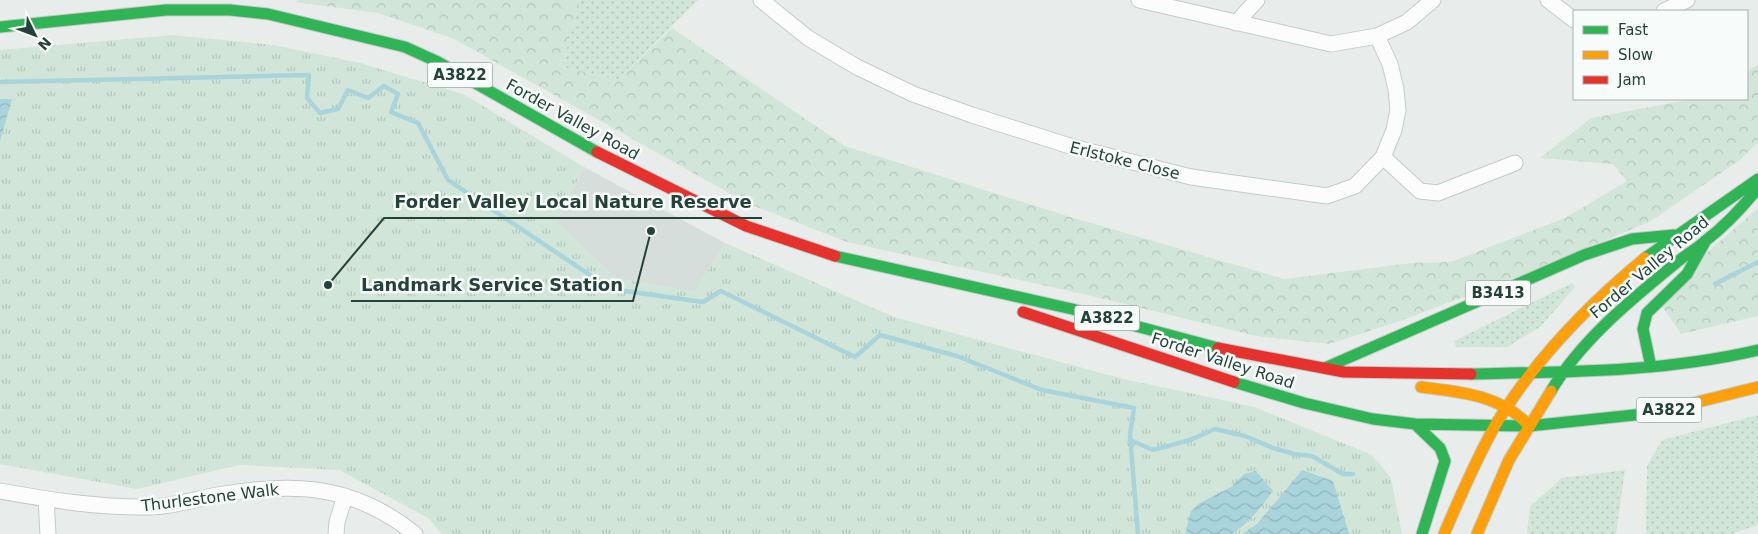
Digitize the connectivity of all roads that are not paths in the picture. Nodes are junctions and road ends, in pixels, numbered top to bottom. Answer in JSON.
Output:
{"nodes":[{"id":1,"x":761,"y":0,"type":"edge"},
{"id":2,"x":1139,"y":0,"type":"edge"},
{"id":3,"x":1257,"y":0,"type":"edge"},
{"id":4,"x":1433,"y":0,"type":"edge"},
{"id":5,"x":1548,"y":0,"type":"edge"},
{"id":6,"x":1687,"y":0,"type":"edge"},
{"id":7,"x":1666,"y":10,"type":"edge"},
{"id":8,"x":1573,"y":19,"type":"edge"},
{"id":9,"x":1236,"y":23,"type":"junction"},
{"id":10,"x":0,"y":27,"type":"edge"},
{"id":11,"x":1378,"y":36,"type":"junction"},
{"id":12,"x":1383,"y":157,"type":"junction"},
{"id":13,"x":1515,"y":163,"type":"dead end"},
{"id":14,"x":1758,"y":179,"type":"edge"},
{"id":15,"x":1758,"y":188,"type":"edge"},
{"id":16,"x":1674,"y":235,"type":"junction"},
{"id":17,"x":1705,"y":242,"type":"junction"},
{"id":18,"x":888,"y":269,"type":"junction"},
{"id":19,"x":1758,"y":350,"type":"edge"},
{"id":20,"x":1327,"y":367,"type":"junction"},
{"id":21,"x":1651,"y":367,"type":"junction"},
{"id":22,"x":1344,"y":372,"type":"junction"},
{"id":23,"x":1532,"y":372,"type":"junction"},
{"id":24,"x":1562,"y":372,"type":"junction"},
{"id":25,"x":1758,"y":386,"type":"edge"},
{"id":26,"x":1508,"y":407,"type":"junction"},
{"id":27,"x":1416,"y":424,"type":"junction"},
{"id":28,"x":1496,"y":425,"type":"junction"},
{"id":29,"x":1529,"y":426,"type":"junction"},
{"id":30,"x":0,"y":491,"type":"edge"},
{"id":31,"x":345,"y":496,"type":"junction"},
{"id":32,"x":46,"y":499,"type":"junction"},
{"id":33,"x":48,"y":534,"type":"edge"},
{"id":34,"x":336,"y":534,"type":"edge"},
{"id":35,"x":415,"y":534,"type":"edge"},
{"id":36,"x":1422,"y":534,"type":"edge"},
{"id":37,"x":1444,"y":534,"type":"edge"},
{"id":38,"x":1477,"y":534,"type":"edge"}],
"edges":[{"from":1,"to":12,"type":"street","name":"Erlstoke Close"},
{"from":2,"to":9,"type":"street"},
{"from":3,"to":9,"type":"street"},
{"from":4,"to":11,"type":"street"},
{"from":5,"to":8,"type":"street"},
{"from":6,"to":7,"type":"street"},
{"from":9,"to":11,"type":"street"},
{"from":10,"to":18,"type":"main road","name":"Forder Valley Road","number":"A3822"},
{"from":11,"to":12,"type":"street","name":"Erlstoke Close"},
{"from":12,"to":13,"type":"street"},
{"from":14,"to":16,"type":"main road","name":"Forder Valley Road"},
{"from":15,"to":17,"type":"main road","name":"Forder Valley Road"},
{"from":16,"to":20,"type":"main road","number":"B3413"},
{"from":16,"to":23,"type":"main road","name":"Forder Valley Road"},
{"from":17,"to":21,"type":"main road"},
{"from":17,"to":24,"type":"main road","name":"Forder Valley Road"},
{"from":18,"to":20,"type":"main road","name":"Forder Valley Road","number":"A3822"},
{"from":18,"to":27,"type":"main road","name":"Forder Valley Road","number":"A3822"},
{"from":19,"to":21,"type":"main road","number":"A3822"},
{"from":20,"to":22,"type":"main road","name":"Forder Valley Road","number":"A3822"},
{"from":21,"to":24,"type":"main road","name":"Forder Valley Road","number":"A3822"},
{"from":22,"to":23,"type":"main road","name":"Forder Valley Road","number":"A3822"},
{"from":22,"to":26,"type":"main road"},
{"from":23,"to":24,"type":"main road","name":"Forder Valley Road","number":"A3822"},
{"from":23,"to":26,"type":"main road"},
{"from":24,"to":29,"type":"main road"},
{"from":25,"to":29,"type":"main road","number":"A3822"},
{"from":26,"to":28,"type":"main road"},
{"from":26,"to":29,"type":"main road"},
{"from":27,"to":28,"type":"main road","name":"Forder Valley Road","number":"A3822"},
{"from":27,"to":36,"type":"main road"},
{"from":28,"to":29,"type":"main road","name":"Forder Valley Road","number":"A3822"},
{"from":28,"to":37,"type":"main road"},
{"from":29,"to":38,"type":"main road"},
{"from":30,"to":32,"type":"street","name":"Thurlestone Walk"},
{"from":31,"to":32,"type":"street","name":"Thurlestone Walk"},
{"from":31,"to":34,"type":"street"},
{"from":31,"to":35,"type":"street","name":"Thurlestone Walk"},
{"from":32,"to":33,"type":"street"}]}
